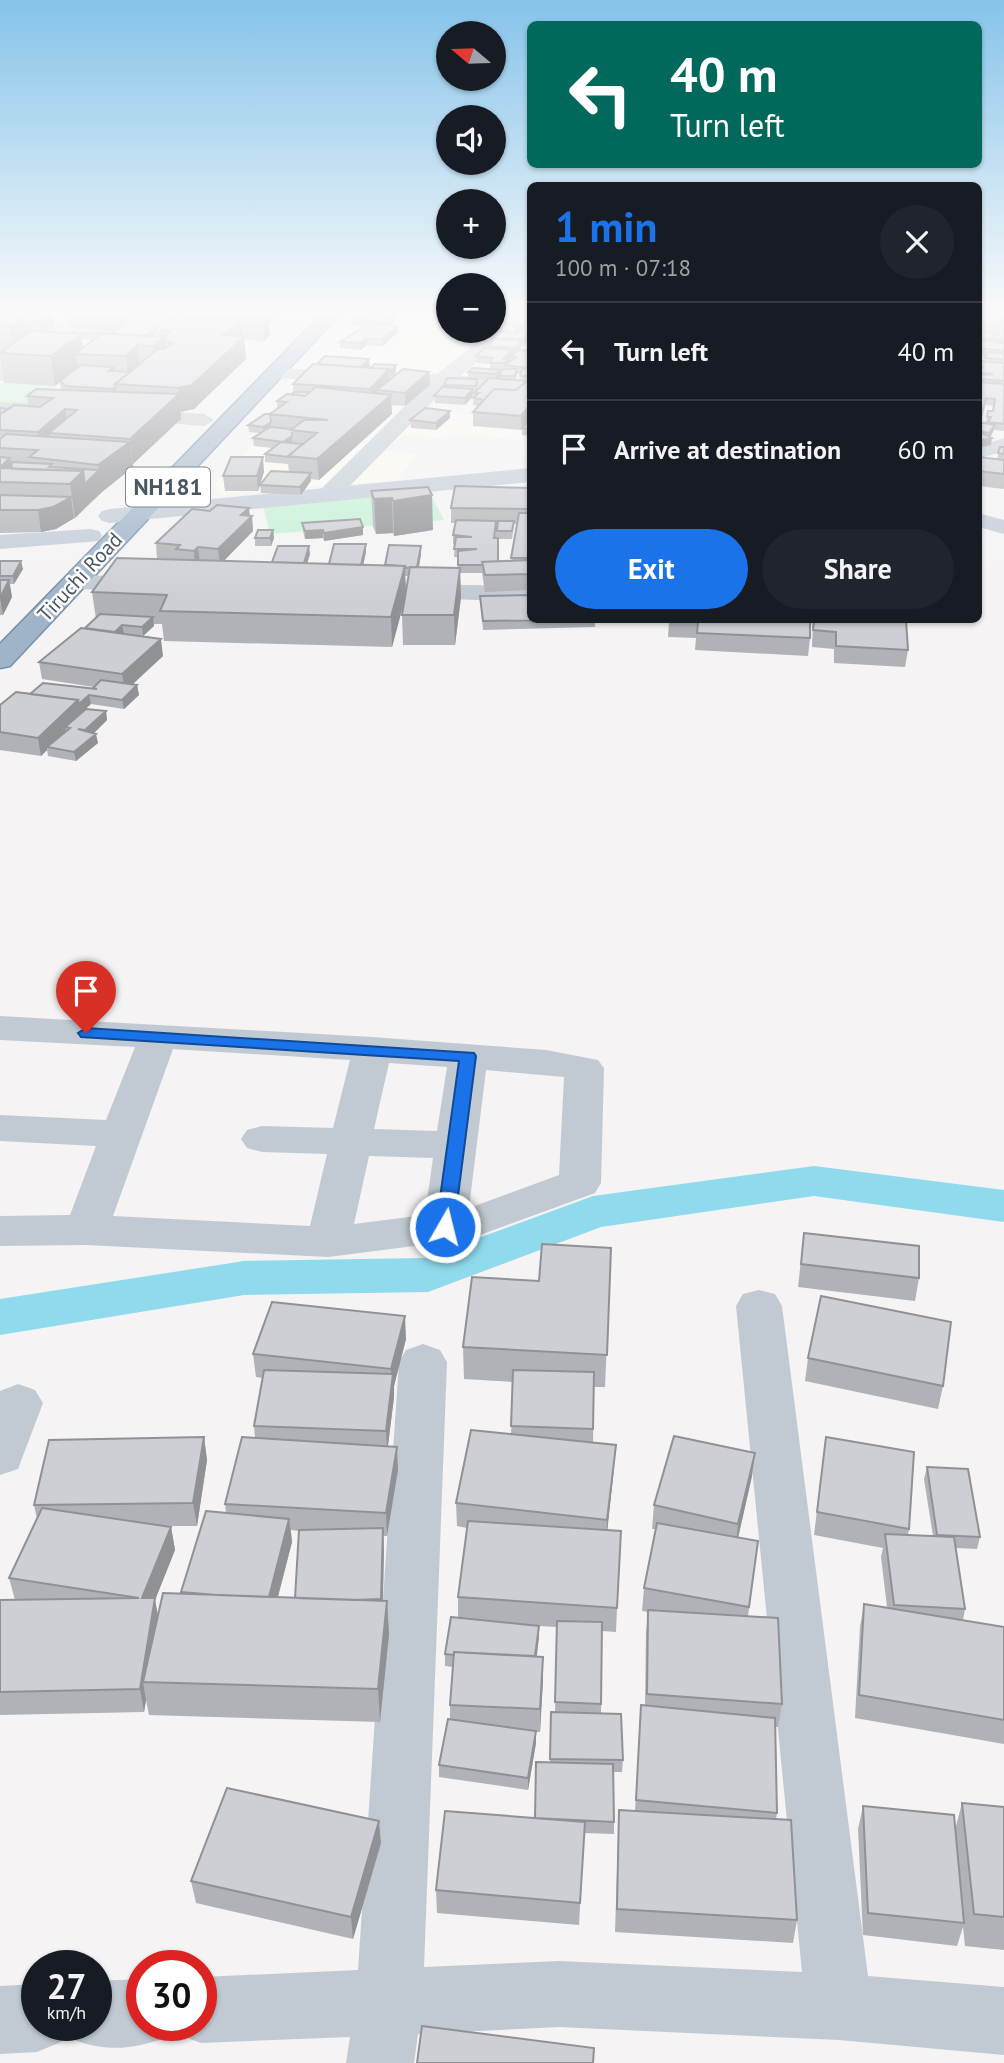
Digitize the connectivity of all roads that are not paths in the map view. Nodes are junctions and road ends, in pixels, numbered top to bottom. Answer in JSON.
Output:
{"nodes":[{"id":1,"x":10,"y":408,"type":"edge"},
{"id":2,"x":217,"y":408,"type":"edge"},
{"id":3,"x":242,"y":408,"type":"edge"},
{"id":4,"x":414,"y":408,"type":"edge"},
{"id":5,"x":35,"y":409,"type":"junction"},
{"id":6,"x":87,"y":412,"type":"edge"},
{"id":7,"x":113,"y":414,"type":"edge"},
{"id":8,"x":204,"y":420,"type":"junction"},
{"id":9,"x":9,"y":429,"type":"edge"},
{"id":10,"x":1004,"y":444,"type":"edge"},
{"id":11,"x":982,"y":452,"type":"edge"},
{"id":12,"x":527,"y":475,"type":"edge"},
{"id":13,"x":329,"y":494,"type":"junction"},
{"id":14,"x":144,"y":512,"type":"junction"},
{"id":15,"x":110,"y":516,"type":"junction"},
{"id":16,"x":982,"y":521,"type":"edge"},
{"id":17,"x":1004,"y":527,"type":"edge"},
{"id":18,"x":90,"y":536,"type":"junction"},
{"id":19,"x":0,"y":542,"type":"edge"},
{"id":20,"x":0,"y":564,"type":"edge"},
{"id":21,"x":70,"y":572,"type":"junction"},
{"id":22,"x":171,"y":585,"type":"edge"},
{"id":23,"x":390,"y":592,"type":"edge"},
{"id":24,"x":527,"y":594,"type":"edge"},
{"id":25,"x":0,"y":628,"type":"edge"},
{"id":26,"x":0,"y":660,"type":"edge"},
{"id":27,"x":158,"y":1037,"type":"junction"},
{"id":28,"x":5,"y":1039,"type":"edge"},
{"id":29,"x":372,"y":1049,"type":"junction"},
{"id":30,"x":468,"y":1056,"type":"junction"},
{"id":31,"x":0,"y":1128,"type":"edge"},
{"id":32,"x":122,"y":1134,"type":"junction"},
{"id":33,"x":262,"y":1139,"type":"dead end"},
{"id":34,"x":350,"y":1142,"type":"junction"},
{"id":35,"x":456,"y":1145,"type":"junction"},
{"id":36,"x":445,"y":1227,"type":"junction"},
{"id":37,"x":86,"y":1230,"type":"junction"},
{"id":38,"x":0,"y":1231,"type":"edge"},
{"id":39,"x":328,"y":1241,"type":"junction"},
{"id":40,"x":760,"y":1306,"type":"dead end"},
{"id":41,"x":423,"y":1362,"type":"dead end"},
{"id":42,"x":18,"y":1403,"type":"dead end"},
{"id":43,"x":0,"y":1455,"type":"edge"},
{"id":44,"x":389,"y":2000,"type":"junction"},
{"id":45,"x":839,"y":2007,"type":"junction"},
{"id":46,"x":217,"y":2009,"type":"edge"},
{"id":47,"x":21,"y":2019,"type":"edge"},
{"id":48,"x":0,"y":2020,"type":"edge"},
{"id":49,"x":1004,"y":2021,"type":"edge"},
{"id":50,"x":380,"y":2063,"type":"edge"}],
"edges":[{"from":1,"to":5,"type":"street"},
{"from":2,"to":8,"type":"highway","name":"Tiruchi Road","number":"NH181"},
{"from":3,"to":14,"type":"highway","name":"Tiruchi Road","number":"NH181"},
{"from":4,"to":13,"type":"street"},
{"from":5,"to":6,"type":"street"},
{"from":5,"to":9,"type":"street"},
{"from":7,"to":8,"type":"street"},
{"from":8,"to":15,"type":"highway","name":"Tiruchi Road","number":"NH181"},
{"from":10,"to":11,"type":"street"},
{"from":12,"to":13,"type":"main road"},
{"from":13,"to":14,"type":"main road"},
{"from":14,"to":15,"type":"main road"},
{"from":14,"to":21,"type":"highway","name":"Tiruchi Road","number":"NH181"},
{"from":15,"to":18,"type":"highway","number":"NH181"},
{"from":16,"to":17,"type":"main road"},
{"from":18,"to":19,"type":"main road"},
{"from":18,"to":21,"type":"highway","number":"NH181"},
{"from":20,"to":21,"type":"main road"},
{"from":21,"to":22,"type":"street"},
{"from":21,"to":25,"type":"highway","number":"NH181"},
{"from":21,"to":26,"type":"highway","name":"Tiruchi Road","number":"NH181"},
{"from":23,"to":24,"type":"street"},
{"from":27,"to":28,"type":"street"},
{"from":27,"to":29,"type":"street"},
{"from":27,"to":32,"type":"street"},
{"from":29,"to":30,"type":"street"},
{"from":29,"to":34,"type":"street"},
{"from":30,"to":35,"type":"street"},
{"from":30,"to":36,"type":"street"},
{"from":31,"to":32,"type":"street"},
{"from":32,"to":37,"type":"street"},
{"from":33,"to":34,"type":"street"},
{"from":34,"to":35,"type":"street"},
{"from":34,"to":39,"type":"street"},
{"from":35,"to":36,"type":"street"},
{"from":36,"to":39,"type":"street"},
{"from":37,"to":38,"type":"street"},
{"from":37,"to":39,"type":"street"},
{"from":40,"to":45,"type":"street"},
{"from":41,"to":44,"type":"street"},
{"from":42,"to":43,"type":"street"},
{"from":44,"to":45,"type":"street"},
{"from":44,"to":46,"type":"street"},
{"from":44,"to":50,"type":"street"},
{"from":45,"to":49,"type":"street"},
{"from":47,"to":48,"type":"street"}]}
